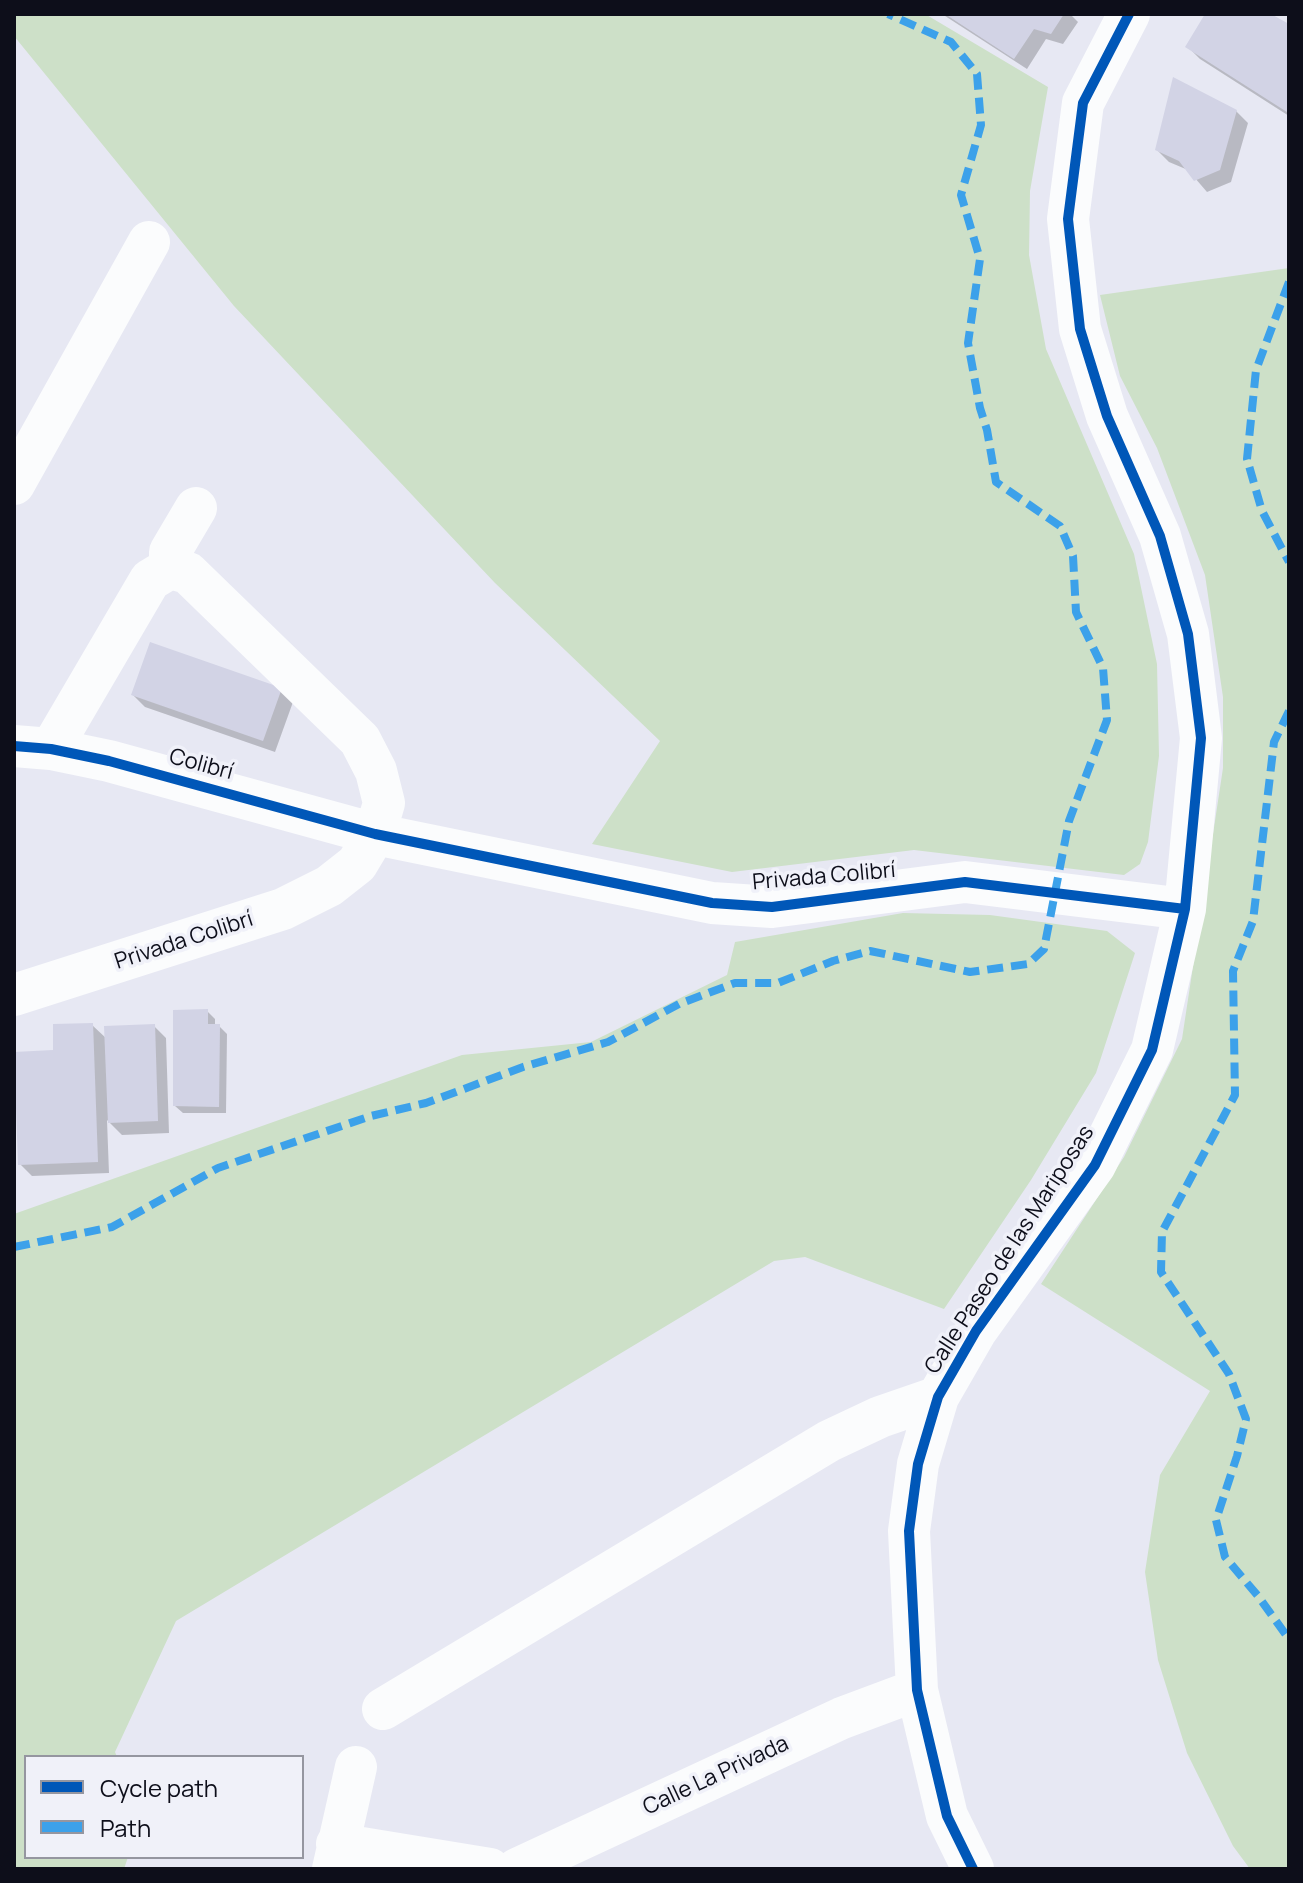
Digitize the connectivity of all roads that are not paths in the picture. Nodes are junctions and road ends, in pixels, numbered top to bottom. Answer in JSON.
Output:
{"nodes":[{"id":1,"x":1129,"y":14,"type":"edge"},
{"id":2,"x":149,"y":242,"type":"dead end"},
{"id":3,"x":14,"y":484,"type":"edge"},
{"id":4,"x":196,"y":508,"type":"dead end"},
{"id":5,"x":170,"y":568,"type":"junction"},
{"id":6,"x":26,"y":744,"type":"edge"},
{"id":7,"x":375,"y":834,"type":"junction"},
{"id":8,"x":1185,"y":909,"type":"junction"},
{"id":9,"x":14,"y":995,"type":"edge"},
{"id":10,"x":938,"y":1397,"type":"junction"},
{"id":11,"x":917,"y":1690,"type":"junction"},
{"id":12,"x":383,"y":1709,"type":"dead end"},
{"id":13,"x":356,"y":1767,"type":"dead end"},
{"id":14,"x":335,"y":1857,"type":"edge"},
{"id":15,"x":490,"y":1869,"type":"edge"},
{"id":16,"x":517,"y":1869,"type":"edge"},
{"id":17,"x":973,"y":1869,"type":"edge"}],
"edges":[{"from":1,"to":8,"type":"street","name":"Calle Paseo de las Mariposas"},
{"from":2,"to":3,"type":"street"},
{"from":4,"to":5,"type":"street"},
{"from":5,"to":6,"type":"street"},
{"from":5,"to":7,"type":"street","name":"Privada Colibrí"},
{"from":6,"to":7,"type":"street","name":"Colibrí"},
{"from":7,"to":8,"type":"street","name":"Privada Colibrí"},
{"from":7,"to":9,"type":"street","name":"Privada Colibrí"},
{"from":8,"to":10,"type":"street","name":"Calle Paseo de las Mariposas"},
{"from":10,"to":11,"type":"street","name":"Calle Paseo de las Mariposas"},
{"from":10,"to":12,"type":"street"},
{"from":11,"to":16,"type":"street","name":"Calle La Privada"},
{"from":11,"to":17,"type":"street","name":"Calle Paseo de las Mariposas"},
{"from":13,"to":14,"type":"street"},
{"from":14,"to":15,"type":"street"}]}
